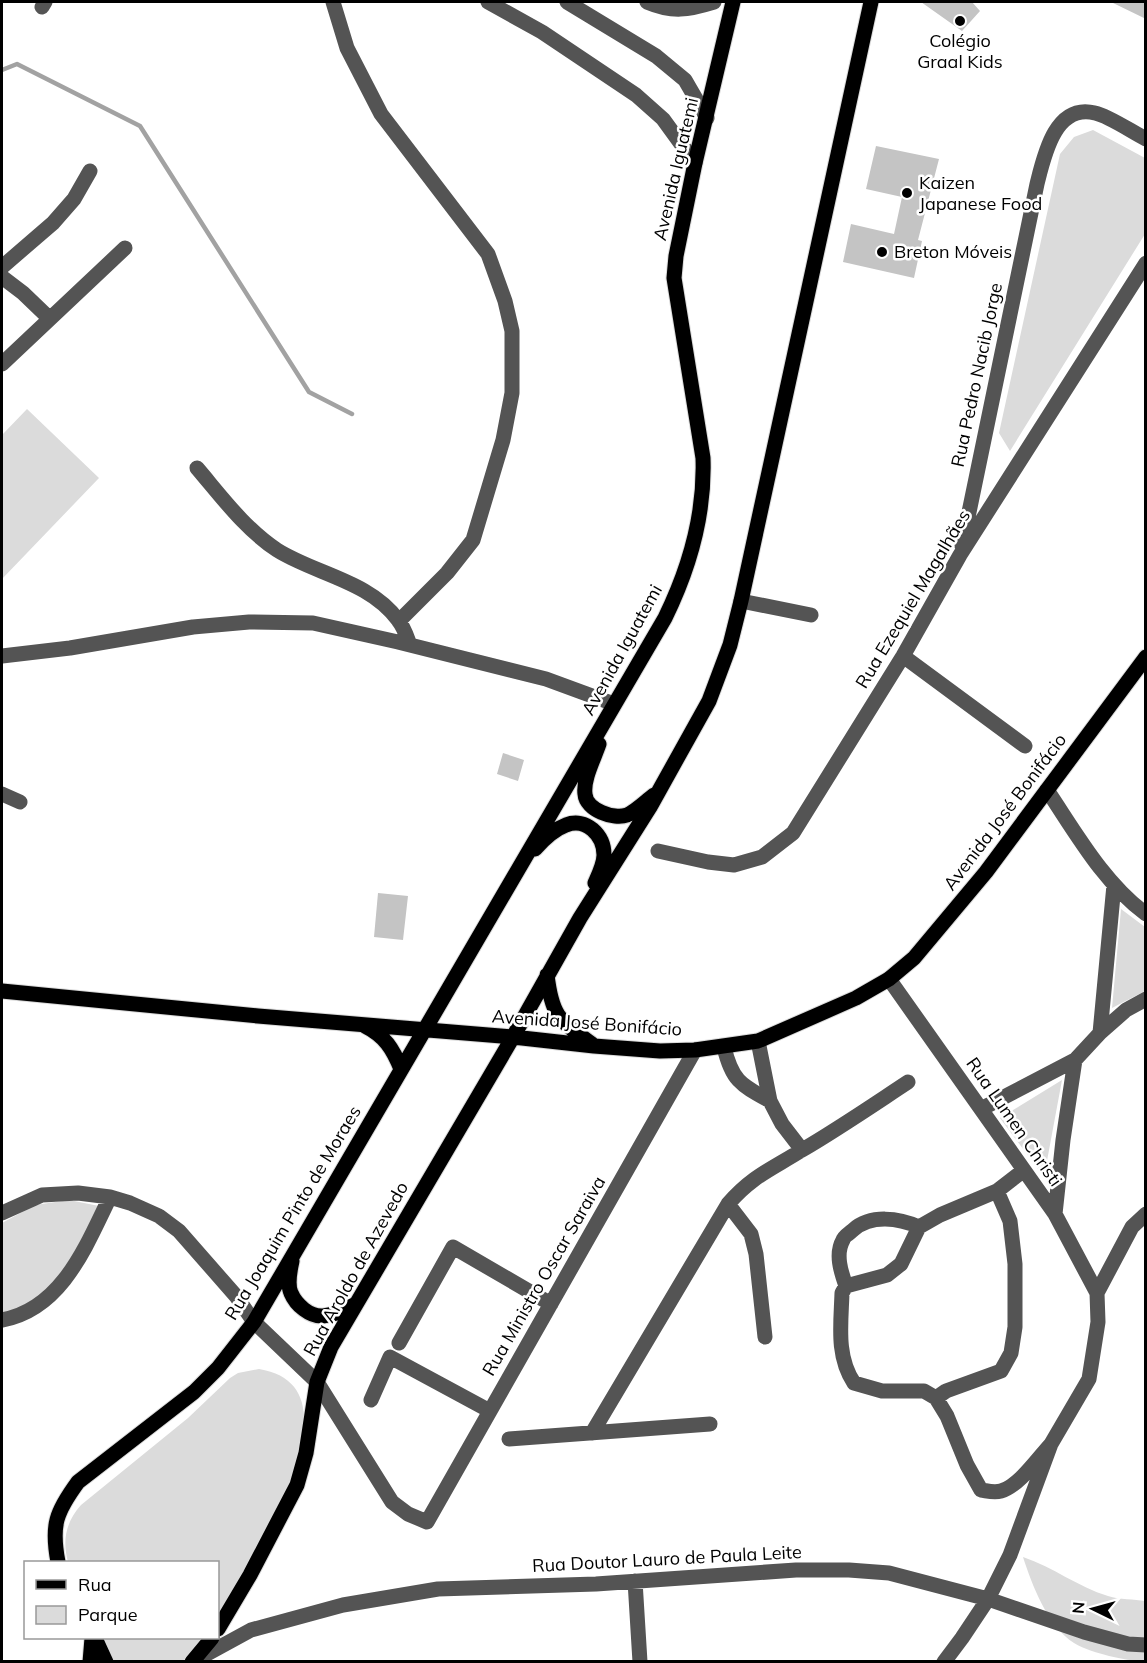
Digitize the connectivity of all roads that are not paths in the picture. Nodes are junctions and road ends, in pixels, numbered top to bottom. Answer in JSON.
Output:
{"nodes":[{"id":1,"x":333,"y":2,"type":"edge"},
{"id":2,"x":488,"y":2,"type":"edge"},
{"id":3,"x":567,"y":2,"type":"edge"},
{"id":4,"x":714,"y":2,"type":"edge"},
{"id":5,"x":733,"y":2,"type":"edge"},
{"id":6,"x":871,"y":2,"type":"edge"},
{"id":7,"x":883,"y":2,"type":"edge"},
{"id":8,"x":654,"y":4,"type":"edge"},
{"id":9,"x":865,"y":31,"type":"junction"},
{"id":10,"x":707,"y":118,"type":"junction"},
{"id":11,"x":1146,"y":138,"type":"edge"},
{"id":12,"x":695,"y":164,"type":"junction"},
{"id":13,"x":90,"y":171,"type":"dead end"},
{"id":14,"x":125,"y":248,"type":"dead end"},
{"id":15,"x":1146,"y":263,"type":"edge"},
{"id":16,"x":2,"y":267,"type":"edge"},
{"id":17,"x":2,"y":277,"type":"edge"},
{"id":18,"x":49,"y":318,"type":"junction"},
{"id":19,"x":2,"y":364,"type":"edge"},
{"id":20,"x":197,"y":468,"type":"dead end"},
{"id":21,"x":960,"y":555,"type":"junction"},
{"id":22,"x":741,"y":601,"type":"junction"},
{"id":23,"x":811,"y":615,"type":"dead end"},
{"id":24,"x":399,"y":621,"type":"junction"},
{"id":25,"x":410,"y":645,"type":"junction"},
{"id":26,"x":2,"y":656,"type":"edge"},
{"id":27,"x":903,"y":656,"type":"junction"},
{"id":28,"x":1146,"y":657,"type":"edge"},
{"id":29,"x":612,"y":707,"type":"junction"},
{"id":30,"x":1024,"y":746,"type":"dead end"},
{"id":31,"x":1047,"y":790,"type":"junction"},
{"id":32,"x":659,"y":791,"type":"junction"},
{"id":33,"x":2,"y":794,"type":"edge"},
{"id":34,"x":20,"y":802,"type":"dead end"},
{"id":35,"x":658,"y":851,"type":"dead end"},
{"id":36,"x":523,"y":861,"type":"junction"},
{"id":37,"x":1114,"y":885,"type":"junction"},
{"id":38,"x":1146,"y":914,"type":"edge"},
{"id":39,"x":580,"y":918,"type":"junction"},
{"id":40,"x":547,"y":975,"type":"junction"},
{"id":41,"x":890,"y":979,"type":"junction"},
{"id":42,"x":2,"y":991,"type":"edge"},
{"id":43,"x":1146,"y":999,"type":"edge"},
{"id":44,"x":363,"y":1025,"type":"junction"},
{"id":45,"x":423,"y":1030,"type":"junction"},
{"id":46,"x":1100,"y":1033,"type":"junction"},
{"id":47,"x":513,"y":1037,"type":"junction"},
{"id":48,"x":758,"y":1041,"type":"junction"},
{"id":49,"x":594,"y":1046,"type":"junction"},
{"id":50,"x":724,"y":1047,"type":"junction"},
{"id":51,"x":695,"y":1050,"type":"junction"},
{"id":52,"x":1075,"y":1060,"type":"junction"},
{"id":53,"x":401,"y":1069,"type":"junction"},
{"id":54,"x":908,"y":1082,"type":"dead end"},
{"id":55,"x":770,"y":1101,"type":"junction"},
{"id":56,"x":981,"y":1109,"type":"junction"},
{"id":57,"x":802,"y":1150,"type":"junction"},
{"id":58,"x":1024,"y":1170,"type":"junction"},
{"id":59,"x":997,"y":1191,"type":"junction"},
{"id":60,"x":110,"y":1197,"type":"junction"},
{"id":61,"x":728,"y":1204,"type":"junction"},
{"id":62,"x":2,"y":1213,"type":"edge"},
{"id":63,"x":1055,"y":1214,"type":"junction"},
{"id":64,"x":1146,"y":1214,"type":"edge"},
{"id":65,"x":919,"y":1227,"type":"junction"},
{"id":66,"x":297,"y":1246,"type":"junction"},
{"id":67,"x":1081,"y":1262,"type":"junction"},
{"id":68,"x":1111,"y":1267,"type":"junction"},
{"id":69,"x":846,"y":1286,"type":"junction"},
{"id":70,"x":1097,"y":1293,"type":"junction"},
{"id":71,"x":355,"y":1304,"type":"junction"},
{"id":72,"x":551,"y":1304,"type":"junction"},
{"id":73,"x":2,"y":1320,"type":"edge"},
{"id":74,"x":254,"y":1322,"type":"junction"},
{"id":75,"x":765,"y":1337,"type":"dead end"},
{"id":76,"x":399,"y":1343,"type":"dead end"},
{"id":77,"x":317,"y":1382,"type":"junction"},
{"id":78,"x":936,"y":1398,"type":"junction"},
{"id":79,"x":371,"y":1400,"type":"dead end"},
{"id":80,"x":490,"y":1411,"type":"junction"},
{"id":81,"x":710,"y":1424,"type":"dead end"},
{"id":82,"x":592,"y":1433,"type":"junction"},
{"id":83,"x":509,"y":1439,"type":"dead end"},
{"id":84,"x":1051,"y":1444,"type":"junction"},
{"id":85,"x":57,"y":1561,"type":"edge"},
{"id":86,"x":635,"y":1581,"type":"junction"},
{"id":87,"x":988,"y":1599,"type":"junction"},
{"id":88,"x":219,"y":1627,"type":"edge"},
{"id":89,"x":93,"y":1639,"type":"edge"},
{"id":90,"x":94,"y":1639,"type":"edge"},
{"id":91,"x":211,"y":1639,"type":"edge"},
{"id":92,"x":1146,"y":1645,"type":"edge"},
{"id":93,"x":90,"y":1662,"type":"edge"},
{"id":94,"x":106,"y":1662,"type":"edge"},
{"id":95,"x":192,"y":1662,"type":"edge"},
{"id":96,"x":640,"y":1662,"type":"edge"},
{"id":97,"x":944,"y":1662,"type":"edge"}],
"edges":[{"from":1,"to":24,"type":"street"},
{"from":2,"to":12,"type":"street"},
{"from":3,"to":10,"type":"street"},
{"from":4,"to":8,"type":"street"},
{"from":5,"to":10,"type":"main road","name":"Avenida Iguatemi"},
{"from":6,"to":9,"type":"main road"},
{"from":7,"to":9,"type":"main road"},
{"from":9,"to":22,"type":"main road"},
{"from":10,"to":12,"type":"main road","name":"Avenida Iguatemi"},
{"from":11,"to":21,"type":"street","name":"Rua Pedro Nacib Jorge"},
{"from":12,"to":29,"type":"main road","name":"Avenida Iguatemi"},
{"from":13,"to":16,"type":"street"},
{"from":14,"to":18,"type":"street"},
{"from":15,"to":21,"type":"street","name":"Rua Ezequiel Magalhães"},
{"from":17,"to":18,"type":"street"},
{"from":18,"to":19,"type":"street"},
{"from":20,"to":24,"type":"street"},
{"from":21,"to":27,"type":"street","name":"Rua Ezequiel Magalhães"},
{"from":22,"to":23,"type":"street"},
{"from":22,"to":32,"type":"main road"},
{"from":24,"to":25,"type":"street"},
{"from":25,"to":26,"type":"street"},
{"from":25,"to":29,"type":"street"},
{"from":27,"to":30,"type":"street"},
{"from":27,"to":35,"type":"street","name":"Rua Ezequiel Magalhães"},
{"from":28,"to":31,"type":"main road","name":"Avenida José Bonifácio"},
{"from":29,"to":32,"type":"main road"},
{"from":29,"to":36,"type":"main road","name":"Avenida Iguatemi"},
{"from":31,"to":37,"type":"street"},
{"from":31,"to":41,"type":"main road","name":"Avenida José Bonifácio"},
{"from":32,"to":39,"type":"main road"},
{"from":33,"to":34,"type":"street"},
{"from":36,"to":39,"type":"main road"},
{"from":36,"to":45,"type":"main road","name":"Avenida Iguatemi"},
{"from":37,"to":38,"type":"street"},
{"from":37,"to":46,"type":"street"},
{"from":39,"to":40,"type":"main road"},
{"from":40,"to":47,"type":"main road"},
{"from":40,"to":49,"type":"main road"},
{"from":41,"to":48,"type":"main road","name":"Avenida José Bonifácio"},
{"from":41,"to":56,"type":"street","name":"Rua Lumen Christi"},
{"from":42,"to":44,"type":"main road","name":"Avenida José Bonifácio"},
{"from":43,"to":46,"type":"street"},
{"from":44,"to":45,"type":"main road","name":"Avenida José Bonifácio"},
{"from":44,"to":53,"type":"main road"},
{"from":45,"to":47,"type":"main road","name":"Avenida José Bonifácio"},
{"from":45,"to":53,"type":"main road","name":"Rua Joaquim Pinto de Moraes"},
{"from":46,"to":52,"type":"street"},
{"from":47,"to":49,"type":"main road","name":"Avenida José Bonifácio"},
{"from":47,"to":71,"type":"main road","name":"Rua Aroldo de Azevedo"},
{"from":48,"to":50,"type":"main road","name":"Avenida José Bonifácio"},
{"from":48,"to":55,"type":"street"},
{"from":49,"to":51,"type":"main road","name":"Avenida José Bonifácio"},
{"from":50,"to":51,"type":"main road","name":"Avenida José Bonifácio"},
{"from":50,"to":55,"type":"street"},
{"from":51,"to":72,"type":"street","name":"Rua Ministro Oscar Saraiva"},
{"from":52,"to":56,"type":"street"},
{"from":52,"to":63,"type":"street"},
{"from":53,"to":66,"type":"main road","name":"Rua Joaquim Pinto de Moraes"},
{"from":54,"to":57,"type":"street"},
{"from":55,"to":57,"type":"street"},
{"from":56,"to":58,"type":"street","name":"Rua Lumen Christi"},
{"from":57,"to":61,"type":"street"},
{"from":58,"to":59,"type":"street"},
{"from":58,"to":63,"type":"street","name":"Rua Lumen Christi"},
{"from":59,"to":65,"type":"street"},
{"from":59,"to":78,"type":"street"},
{"from":60,"to":62,"type":"street"},
{"from":60,"to":73,"type":"street"},
{"from":60,"to":74,"type":"street"},
{"from":61,"to":75,"type":"street"},
{"from":61,"to":82,"type":"street"},
{"from":63,"to":67,"type":"street","name":"Rua Lumen Christi"},
{"from":64,"to":68,"type":"street"},
{"from":65,"to":69,"type":"street"},
{"from":65,"to":69,"type":"street"},
{"from":66,"to":71,"type":"main road"},
{"from":66,"to":74,"type":"main road","name":"Rua Joaquim Pinto de Moraes"},
{"from":67,"to":68,"type":"street"},
{"from":67,"to":70,"type":"street","name":"Rua Lumen Christi"},
{"from":68,"to":70,"type":"street"},
{"from":69,"to":78,"type":"street"},
{"from":70,"to":84,"type":"street"},
{"from":71,"to":77,"type":"main road","name":"Rua Aroldo de Azevedo"},
{"from":72,"to":76,"type":"street"},
{"from":72,"to":80,"type":"street","name":"Rua Ministro Oscar Saraiva"},
{"from":74,"to":77,"type":"street"},
{"from":74,"to":85,"type":"main road","name":"Rua Joaquim Pinto de Moraes"},
{"from":77,"to":80,"type":"street","name":"Rua Ministro Oscar Saraiva"},
{"from":77,"to":88,"type":"main road","name":"Rua Aroldo de Azevedo"},
{"from":78,"to":84,"type":"street"},
{"from":79,"to":80,"type":"street"},
{"from":81,"to":82,"type":"street"},
{"from":82,"to":83,"type":"street"},
{"from":84,"to":87,"type":"street"},
{"from":86,"to":87,"type":"street","name":"Rua Doutor Lauro de Paula Leite"},
{"from":86,"to":95,"type":"street","name":"Rua Doutor Lauro de Paula Leite"},
{"from":86,"to":96,"type":"street"},
{"from":87,"to":92,"type":"street","name":"Rua Doutor Lauro de Paula Leite"},
{"from":87,"to":97,"type":"street"},
{"from":89,"to":93,"type":"main road"},
{"from":90,"to":94,"type":"main road"},
{"from":91,"to":95,"type":"main road"}]}
